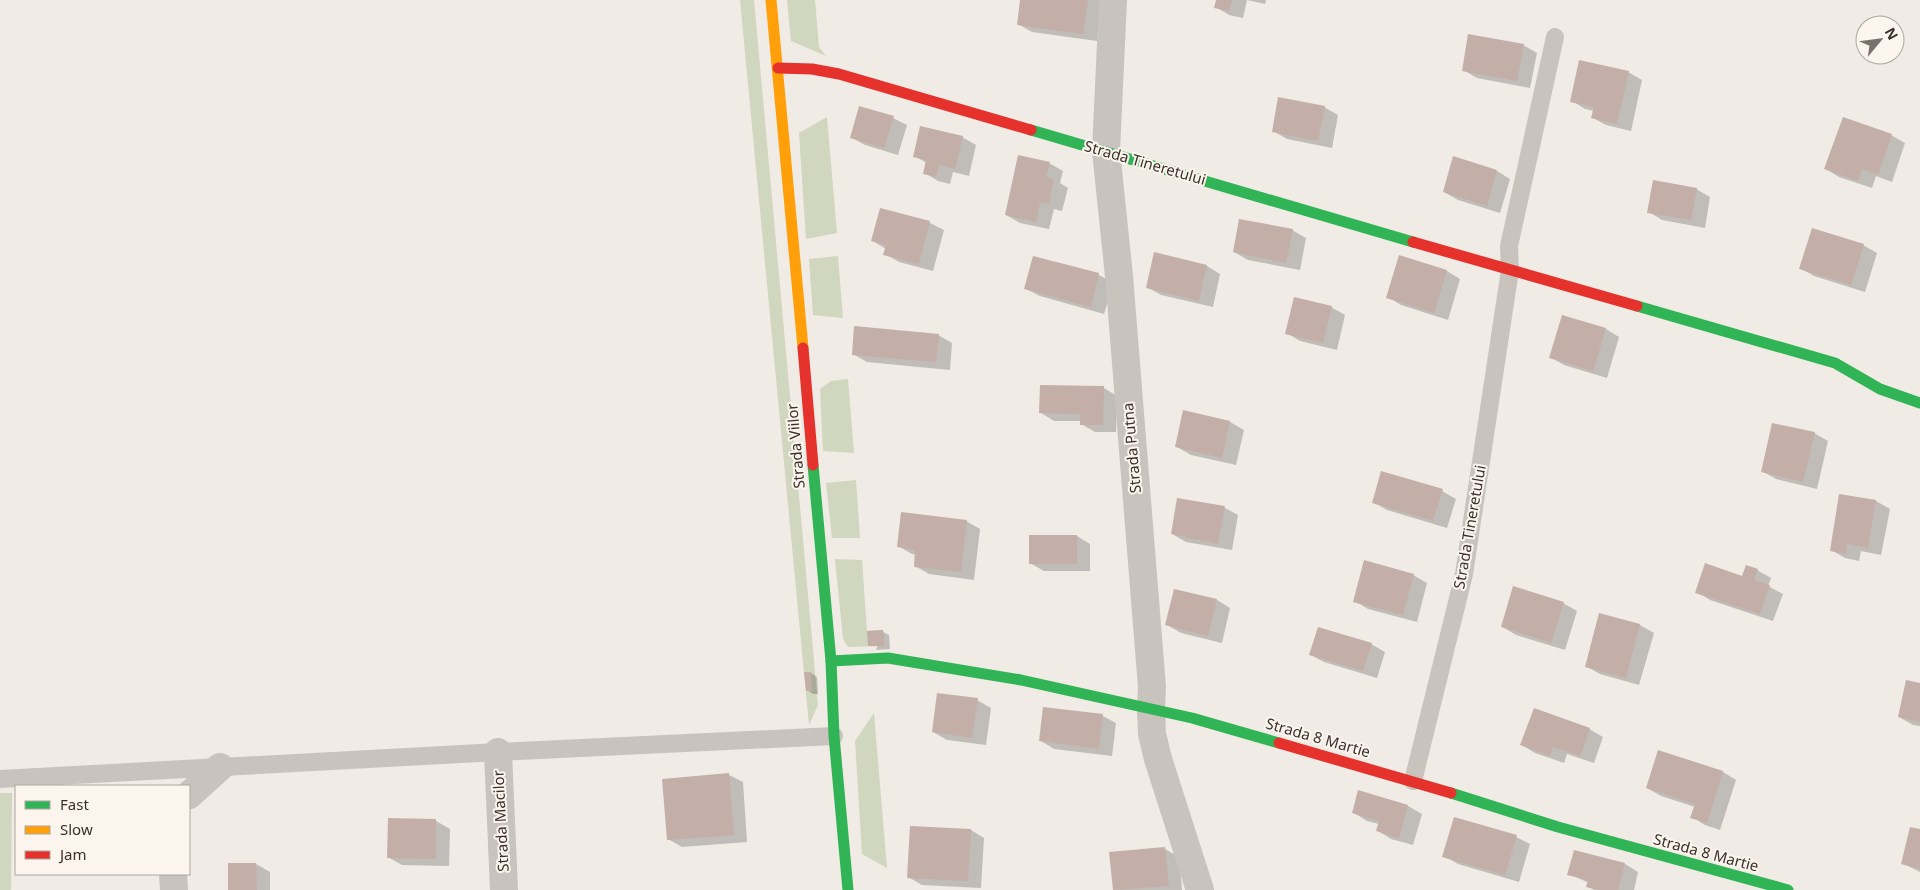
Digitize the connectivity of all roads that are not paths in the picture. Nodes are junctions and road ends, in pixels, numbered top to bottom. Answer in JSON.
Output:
{"nodes":[{"id":1,"x":771,"y":0,"type":"edge"},
{"id":2,"x":1112,"y":0,"type":"edge"},
{"id":3,"x":1555,"y":37,"type":"dead end"},
{"id":4,"x":778,"y":68,"type":"junction"},
{"id":5,"x":1106,"y":151,"type":"junction"},
{"id":6,"x":1510,"y":270,"type":"junction"},
{"id":7,"x":1920,"y":403,"type":"edge"},
{"id":8,"x":831,"y":661,"type":"junction"},
{"id":9,"x":1151,"y":709,"type":"junction"},
{"id":10,"x":834,"y":736,"type":"junction"},
{"id":11,"x":498,"y":752,"type":"junction"},
{"id":12,"x":220,"y":766,"type":"junction"},
{"id":13,"x":0,"y":779,"type":"edge"},
{"id":14,"x":1413,"y":781,"type":"junction"},
{"id":15,"x":190,"y":794,"type":"edge"},
{"id":16,"x":173,"y":875,"type":"edge"},
{"id":17,"x":174,"y":890,"type":"edge"},
{"id":18,"x":504,"y":890,"type":"edge"},
{"id":19,"x":848,"y":890,"type":"edge"},
{"id":20,"x":1200,"y":890,"type":"edge"},
{"id":21,"x":1788,"y":890,"type":"edge"}],
"edges":[{"from":1,"to":4,"type":"street","name":"Strada Viilor"},
{"from":2,"to":5,"type":"street","name":"Strada Putna"},
{"from":3,"to":6,"type":"lane","name":"Strada Tineretului"},
{"from":4,"to":5,"type":"street","name":"Strada Tineretului"},
{"from":4,"to":8,"type":"street","name":"Strada Viilor"},
{"from":5,"to":6,"type":"street","name":"Strada Tineretului"},
{"from":5,"to":9,"type":"street","name":"Strada Putna"},
{"from":6,"to":7,"type":"street","name":"Strada Tineretului"},
{"from":6,"to":14,"type":"lane","name":"Strada Tineretului"},
{"from":8,"to":9,"type":"street","name":"Strada 8 Martie"},
{"from":8,"to":10,"type":"street","name":"Strada Viilor"},
{"from":9,"to":14,"type":"street","name":"Strada 8 Martie"},
{"from":9,"to":20,"type":"street","name":"Strada Putna"},
{"from":10,"to":11,"type":"lane"},
{"from":10,"to":19,"type":"street","name":"Strada Viilor"},
{"from":11,"to":12,"type":"lane"},
{"from":11,"to":18,"type":"street","name":"Strada Macilor"},
{"from":12,"to":13,"type":"lane"},
{"from":12,"to":15,"type":"street"},
{"from":14,"to":21,"type":"street","name":"Strada 8 Martie"},
{"from":16,"to":17,"type":"street"}]}
